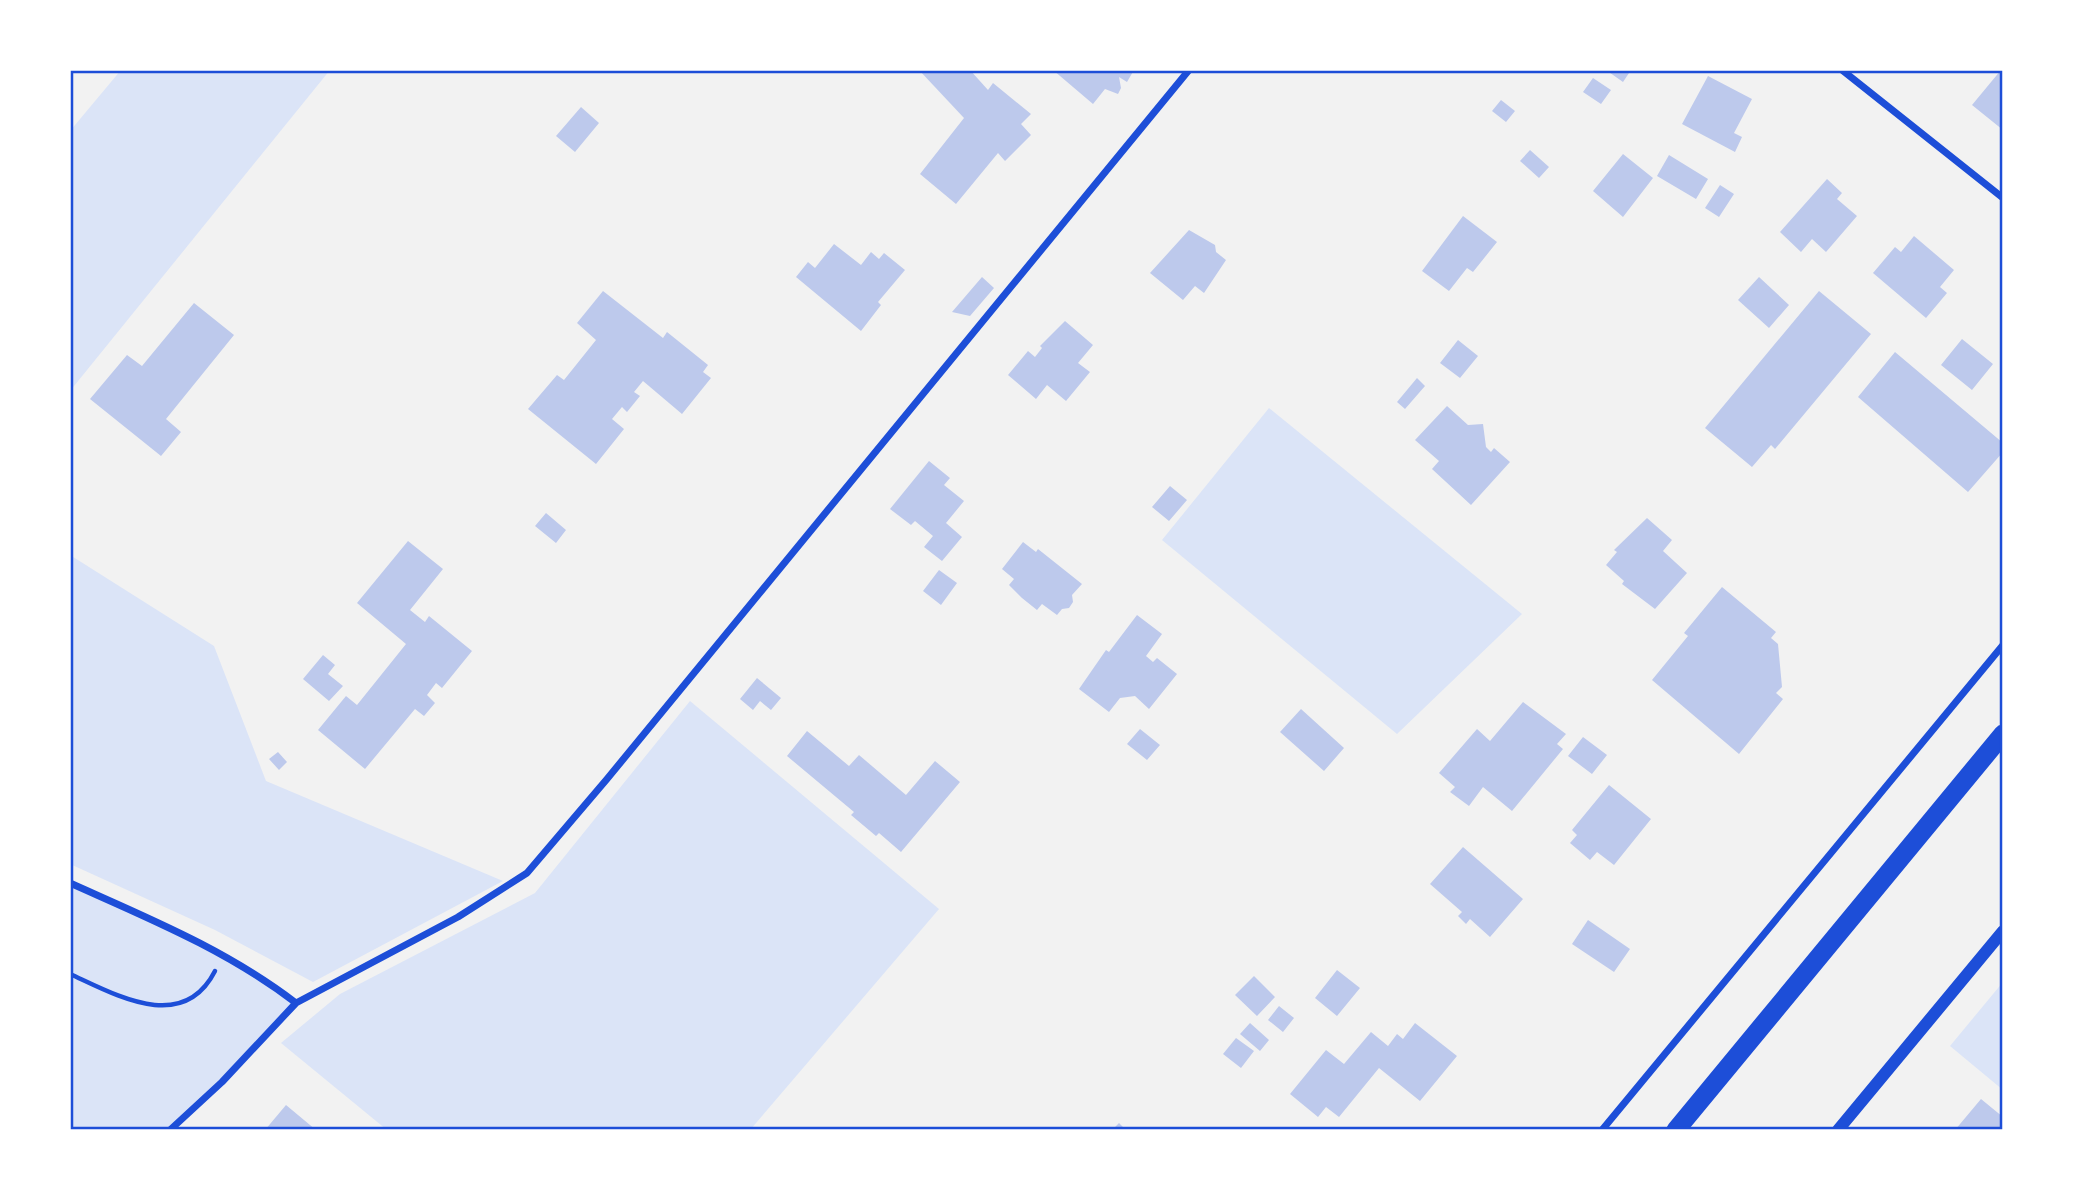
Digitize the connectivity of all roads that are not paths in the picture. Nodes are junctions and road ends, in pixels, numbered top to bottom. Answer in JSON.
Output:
{"nodes":[{"id":1,"x":1189,"y":70,"type":"edge"},
{"id":2,"x":1842,"y":70,"type":"edge"},
{"id":3,"x":2003,"y":198,"type":"edge"},
{"id":4,"x":2003,"y":645,"type":"edge"},
{"id":5,"x":2003,"y":734,"type":"edge"},
{"id":6,"x":70,"y":883,"type":"edge"},
{"id":7,"x":2003,"y":931,"type":"edge"},
{"id":8,"x":296,"y":1003,"type":"junction"},
{"id":9,"x":170,"y":1130,"type":"edge"},
{"id":10,"x":1602,"y":1130,"type":"edge"},
{"id":11,"x":1676,"y":1130,"type":"edge"},
{"id":12,"x":1839,"y":1130,"type":"edge"}],
"edges":[{"from":1,"to":8,"type":"street"},
{"from":2,"to":3,"type":"street"},
{"from":4,"to":10,"type":"street"},
{"from":5,"to":11,"type":"highway"},
{"from":6,"to":8,"type":"street"},
{"from":7,"to":12,"type":"street"},
{"from":8,"to":9,"type":"street"}]}
